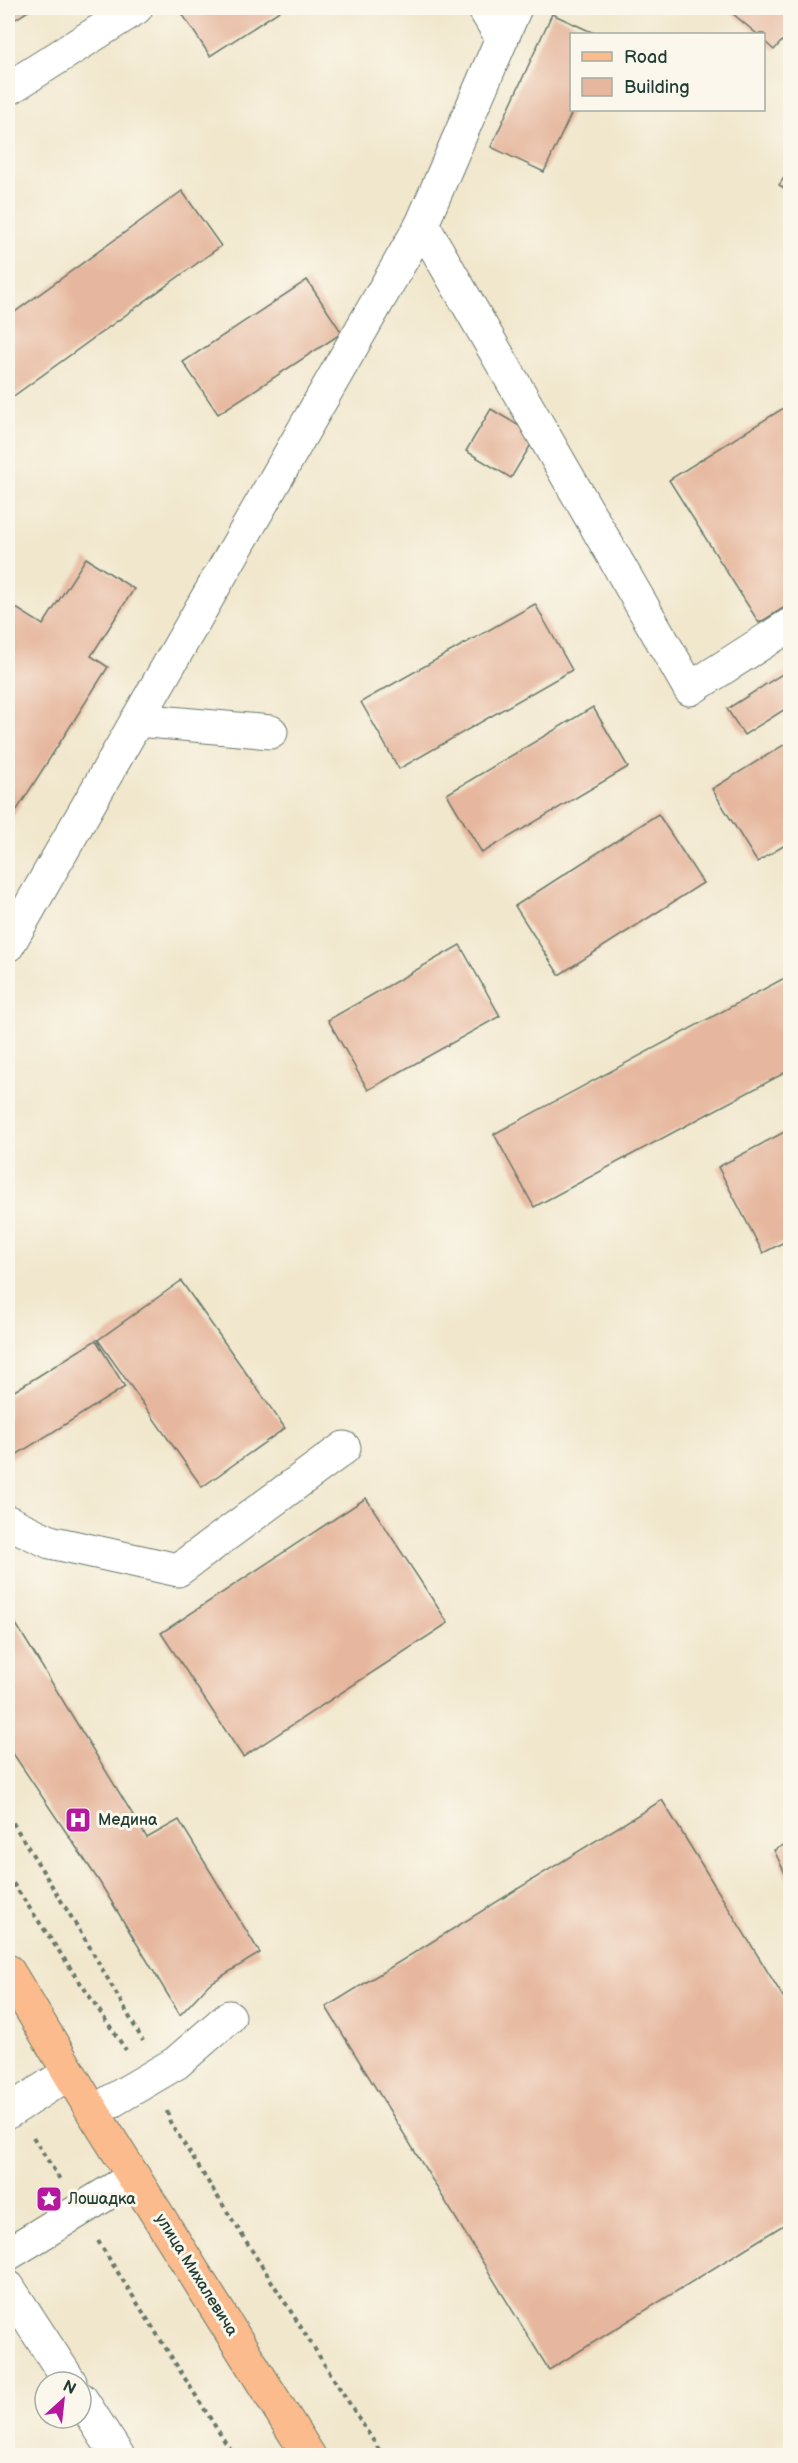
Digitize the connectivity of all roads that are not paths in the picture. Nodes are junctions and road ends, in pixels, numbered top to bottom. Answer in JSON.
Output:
{"nodes":[{"id":1,"x":136,"y":8,"type":"edge"},
{"id":2,"x":484,"y":8,"type":"edge"},
{"id":3,"x":515,"y":8,"type":"edge"},
{"id":4,"x":502,"y":38,"type":"junction"},
{"id":5,"x":8,"y":89,"type":"edge"},
{"id":6,"x":422,"y":224,"type":"junction"},
{"id":7,"x":790,"y":625,"type":"edge"},
{"id":8,"x":137,"y":720,"type":"junction"},
{"id":9,"x":271,"y":732,"type":"dead end"},
{"id":10,"x":8,"y":945,"type":"edge"},
{"id":11,"x":344,"y":1448,"type":"dead end"},
{"id":12,"x":8,"y":1522,"type":"edge"},
{"id":13,"x":8,"y":1971,"type":"edge"},
{"id":14,"x":229,"y":2017,"type":"dead end"},
{"id":15,"x":69,"y":2073,"type":"junction"},
{"id":16,"x":11,"y":2110,"type":"edge"},
{"id":17,"x":93,"y":2112,"type":"junction"},
{"id":18,"x":134,"y":2177,"type":"junction"},
{"id":19,"x":8,"y":2254,"type":"edge"},
{"id":20,"x":8,"y":2287,"type":"edge"},
{"id":21,"x":62,"y":2370,"type":"edge"},
{"id":22,"x":93,"y":2417,"type":"edge"},
{"id":23,"x":118,"y":2456,"type":"edge"},
{"id":24,"x":309,"y":2456,"type":"edge"}],
"edges":[{"from":1,"to":5,"type":"lane"},
{"from":2,"to":4,"type":"lane"},
{"from":3,"to":4,"type":"lane"},
{"from":4,"to":6,"type":"lane"},
{"from":6,"to":7,"type":"lane"},
{"from":6,"to":8,"type":"lane"},
{"from":8,"to":9,"type":"lane"},
{"from":8,"to":10,"type":"lane"},
{"from":11,"to":12,"type":"lane"},
{"from":13,"to":15,"type":"main road","name":"улица Михалевича"},
{"from":14,"to":17,"type":"lane"},
{"from":15,"to":16,"type":"lane"},
{"from":15,"to":17,"type":"main road","name":"улица Михалевича"},
{"from":17,"to":18,"type":"main road","name":"улица Михалевича"},
{"from":18,"to":19,"type":"lane"},
{"from":18,"to":24,"type":"main road","name":"улица Михалевича"},
{"from":20,"to":21,"type":"lane"},
{"from":22,"to":23,"type":"lane"}]}
